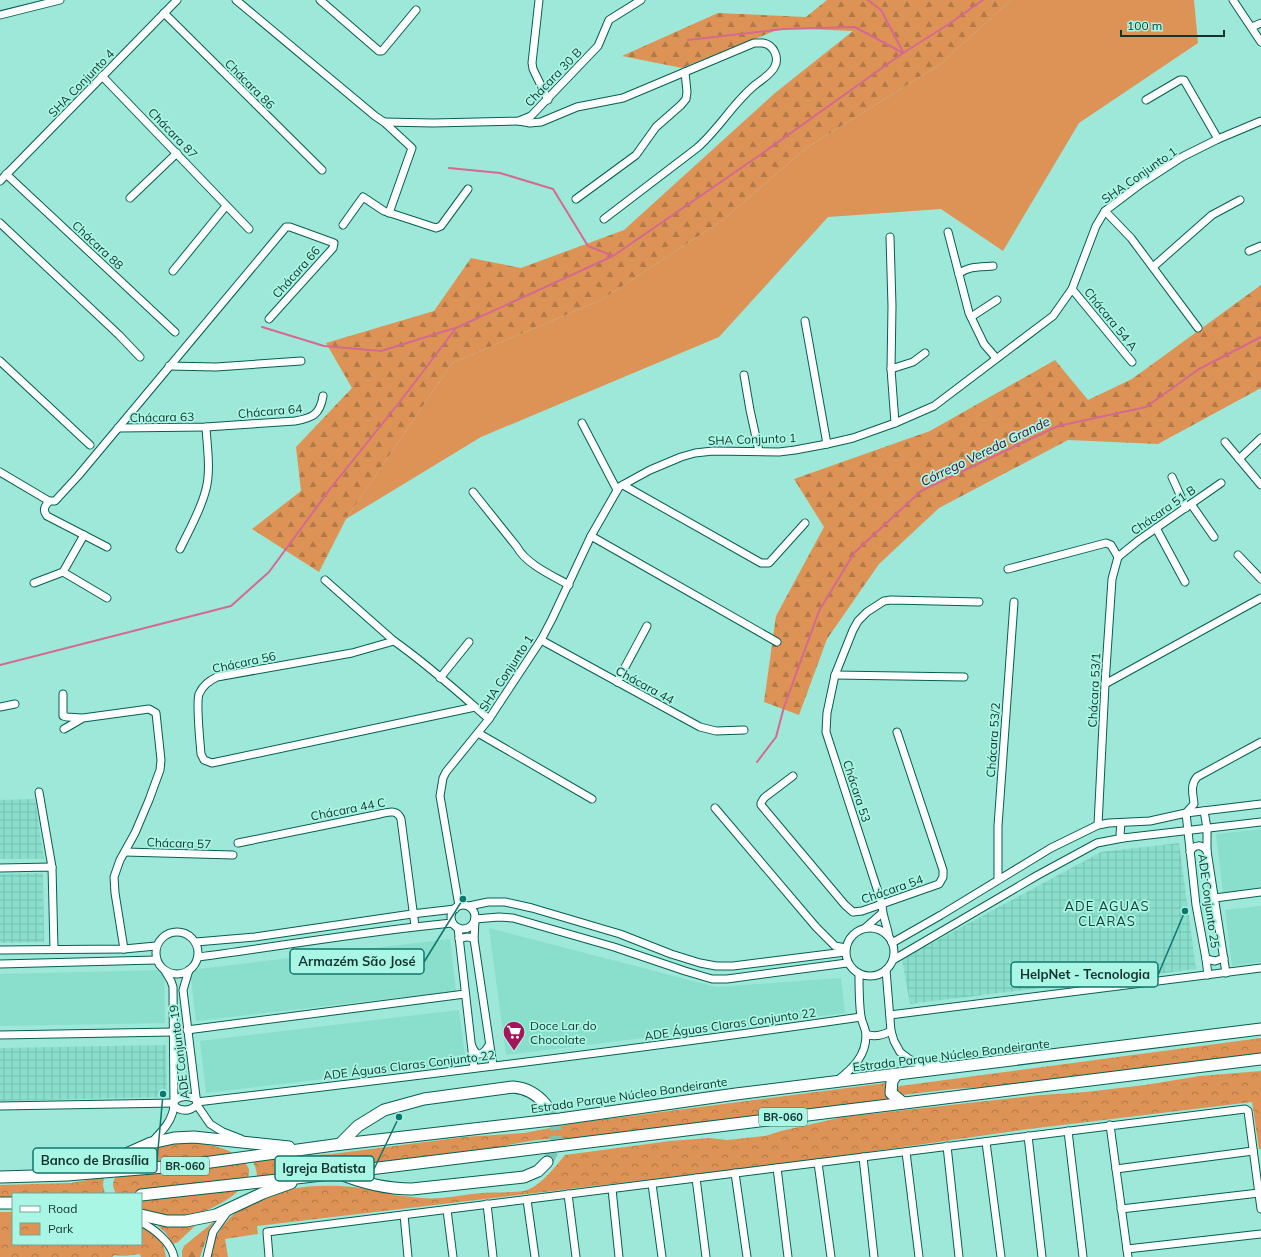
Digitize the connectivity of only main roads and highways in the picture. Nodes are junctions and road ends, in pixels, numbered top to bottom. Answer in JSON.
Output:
{"nodes":[{"id":1,"x":1261,"y":1029,"type":"edge"},
{"id":2,"x":1261,"y":1059,"type":"edge"},
{"id":3,"x":896,"y":1074,"type":"junction"},
{"id":4,"x":903,"y":1103,"type":"junction"},
{"id":5,"x":546,"y":1105,"type":"tunnel mouth"},
{"id":6,"x":340,"y":1144,"type":"junction"},
{"id":7,"x":301,"y":1150,"type":"junction"},
{"id":8,"x":547,"y":1162,"type":"tunnel mouth"},
{"id":9,"x":337,"y":1173,"type":"junction"},
{"id":10,"x":68,"y":1175,"type":"junction"},
{"id":11,"x":0,"y":1177,"type":"edge"},
{"id":12,"x":305,"y":1177,"type":"junction"},
{"id":13,"x":142,"y":1195,"type":"edge"},
{"id":14,"x":0,"y":1203,"type":"edge"},
{"id":15,"x":12,"y":1203,"type":"edge"},
{"id":16,"x":142,"y":1215,"type":"edge"}],
"edges":[{"from":1,"to":3,"type":"highway","name":"Estrada Parque Núcleo Bandeirante","number":"BR-060"},
{"from":2,"to":4,"type":"highway","number":"BR-060"},
{"from":3,"to":4,"type":"highway"},
{"from":3,"to":6,"type":"highway","name":"Estrada Parque Núcleo Bandeirante","number":"BR-060"},
{"from":4,"to":9,"type":"highway","number":"BR-060"},
{"from":5,"to":6,"type":"highway"},
{"from":6,"to":7,"type":"highway","name":"Estrada Parque Núcleo Bandeirante","number":"BR-060"},
{"from":7,"to":10,"type":"highway","name":"Estrada Parque Núcleo Bandeirante","number":"BR-060"},
{"from":7,"to":10,"type":"highway"},
{"from":8,"to":9,"type":"highway"},
{"from":9,"to":12,"type":"highway","number":"BR-060"},
{"from":10,"to":11,"type":"highway","name":"Estrada Parque Núcleo Bandeirante","number":"BR-060"},
{"from":12,"to":13,"type":"highway","number":"BR-060"},
{"from":12,"to":16,"type":"highway"},
{"from":14,"to":15,"type":"highway"}]}
